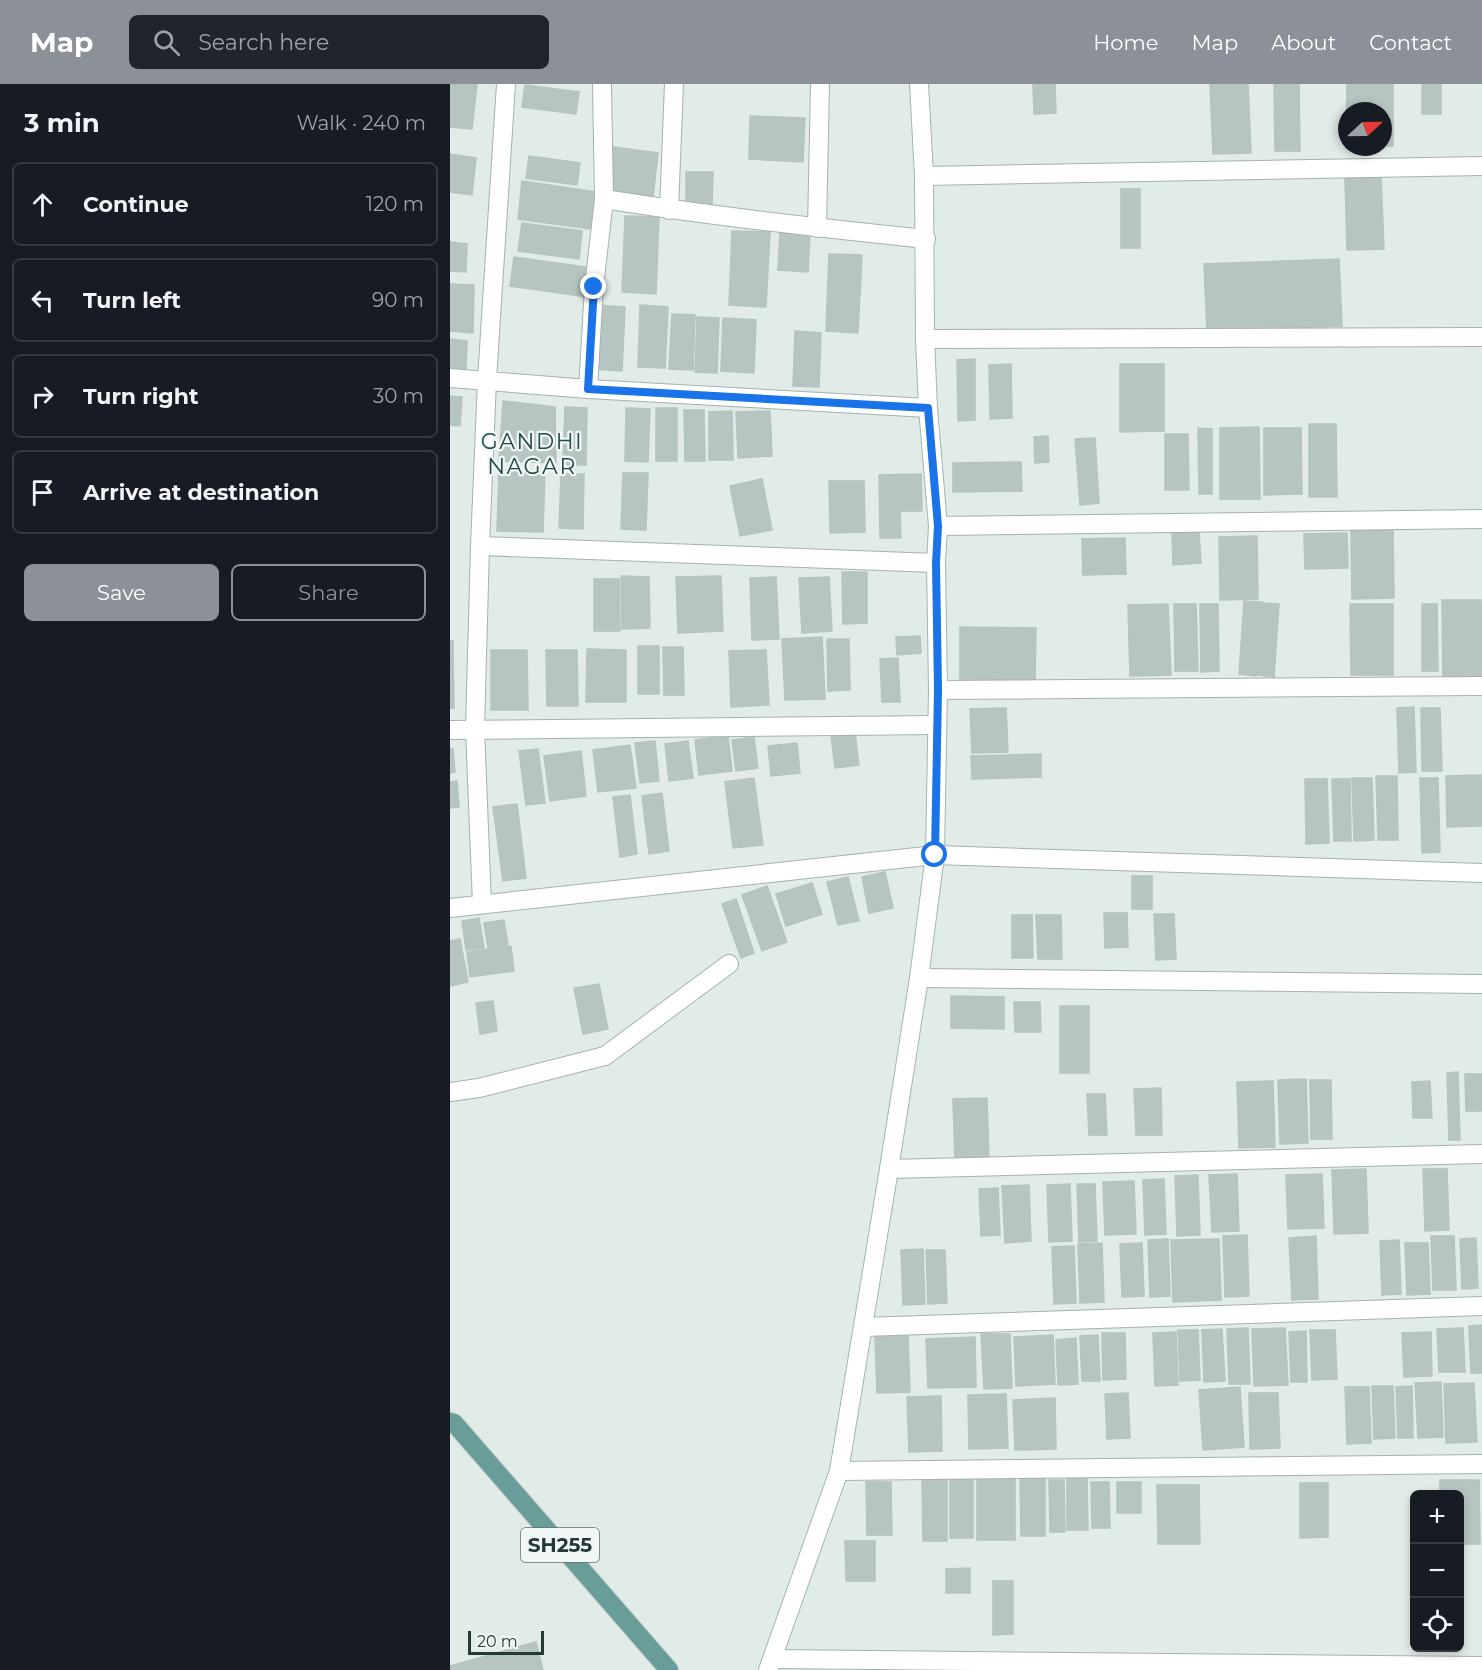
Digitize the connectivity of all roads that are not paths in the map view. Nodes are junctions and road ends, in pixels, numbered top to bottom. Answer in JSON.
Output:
{"nodes":[{"id":1,"x":506,"y":84,"type":"edge"},
{"id":2,"x":602,"y":84,"type":"edge"},
{"id":3,"x":674,"y":84,"type":"edge"},
{"id":4,"x":820,"y":84,"type":"edge"},
{"id":5,"x":919,"y":84,"type":"edge"},
{"id":6,"x":1482,"y":166,"type":"edge"},
{"id":7,"x":924,"y":176,"type":"junction"},
{"id":8,"x":604,"y":199,"type":"junction"},
{"id":9,"x":669,"y":210,"type":"junction"},
{"id":10,"x":818,"y":228,"type":"junction"},
{"id":11,"x":926,"y":239,"type":"junction"},
{"id":12,"x":1482,"y":337,"type":"edge"},
{"id":13,"x":925,"y":339,"type":"junction"},
{"id":14,"x":450,"y":378,"type":"edge"},
{"id":15,"x":488,"y":380,"type":"junction"},
{"id":16,"x":588,"y":389,"type":"junction"},
{"id":17,"x":928,"y":408,"type":"junction"},
{"id":18,"x":1482,"y":519,"type":"edge"},
{"id":19,"x":938,"y":526,"type":"junction"},
{"id":20,"x":480,"y":546,"type":"junction"},
{"id":21,"x":936,"y":563,"type":"junction"},
{"id":22,"x":1482,"y":686,"type":"edge"},
{"id":23,"x":938,"y":690,"type":"junction"},
{"id":24,"x":937,"y":725,"type":"junction"},
{"id":25,"x":475,"y":729,"type":"junction"},
{"id":26,"x":450,"y":730,"type":"edge"},
{"id":27,"x":935,"y":855,"type":"junction"},
{"id":28,"x":1482,"y":873,"type":"edge"},
{"id":29,"x":482,"y":904,"type":"junction"},
{"id":30,"x":450,"y":908,"type":"edge"},
{"id":31,"x":729,"y":964,"type":"dead end"},
{"id":32,"x":919,"y":978,"type":"junction"},
{"id":33,"x":1482,"y":984,"type":"edge"},
{"id":34,"x":450,"y":1092,"type":"edge"},
{"id":35,"x":1482,"y":1154,"type":"edge"},
{"id":36,"x":889,"y":1169,"type":"junction"},
{"id":37,"x":1482,"y":1306,"type":"edge"},
{"id":38,"x":864,"y":1327,"type":"junction"},
{"id":39,"x":450,"y":1422,"type":"edge"},
{"id":40,"x":1482,"y":1464,"type":"edge"},
{"id":41,"x":839,"y":1471,"type":"junction"},
{"id":42,"x":770,"y":1664,"type":"edge"},
{"id":43,"x":1482,"y":1666,"type":"edge"},
{"id":44,"x":669,"y":1670,"type":"edge"}],
"edges":[{"from":1,"to":15,"type":"street"},
{"from":2,"to":8,"type":"street"},
{"from":3,"to":9,"type":"street"},
{"from":4,"to":10,"type":"street"},
{"from":5,"to":7,"type":"street"},
{"from":6,"to":7,"type":"street"},
{"from":7,"to":11,"type":"street"},
{"from":8,"to":9,"type":"street"},
{"from":8,"to":16,"type":"street"},
{"from":9,"to":10,"type":"street"},
{"from":10,"to":11,"type":"street"},
{"from":11,"to":13,"type":"street"},
{"from":12,"to":13,"type":"street"},
{"from":13,"to":17,"type":"street"},
{"from":14,"to":15,"type":"street"},
{"from":15,"to":16,"type":"street"},
{"from":15,"to":20,"type":"street"},
{"from":16,"to":17,"type":"street"},
{"from":17,"to":19,"type":"street"},
{"from":18,"to":19,"type":"street"},
{"from":19,"to":21,"type":"street"},
{"from":20,"to":21,"type":"street"},
{"from":20,"to":25,"type":"street"},
{"from":21,"to":23,"type":"street"},
{"from":22,"to":23,"type":"street"},
{"from":23,"to":24,"type":"street"},
{"from":24,"to":25,"type":"street"},
{"from":24,"to":27,"type":"street"},
{"from":25,"to":26,"type":"street"},
{"from":25,"to":29,"type":"street"},
{"from":27,"to":28,"type":"street"},
{"from":27,"to":29,"type":"street"},
{"from":27,"to":32,"type":"street"},
{"from":29,"to":30,"type":"street"},
{"from":31,"to":34,"type":"street"},
{"from":32,"to":33,"type":"street"},
{"from":32,"to":36,"type":"street"},
{"from":35,"to":36,"type":"street"},
{"from":36,"to":38,"type":"street"},
{"from":37,"to":38,"type":"street"},
{"from":38,"to":41,"type":"street"},
{"from":39,"to":44,"type":"main road","number":"SH255"},
{"from":40,"to":41,"type":"street"},
{"from":41,"to":42,"type":"street"},
{"from":42,"to":43,"type":"street"}]}
